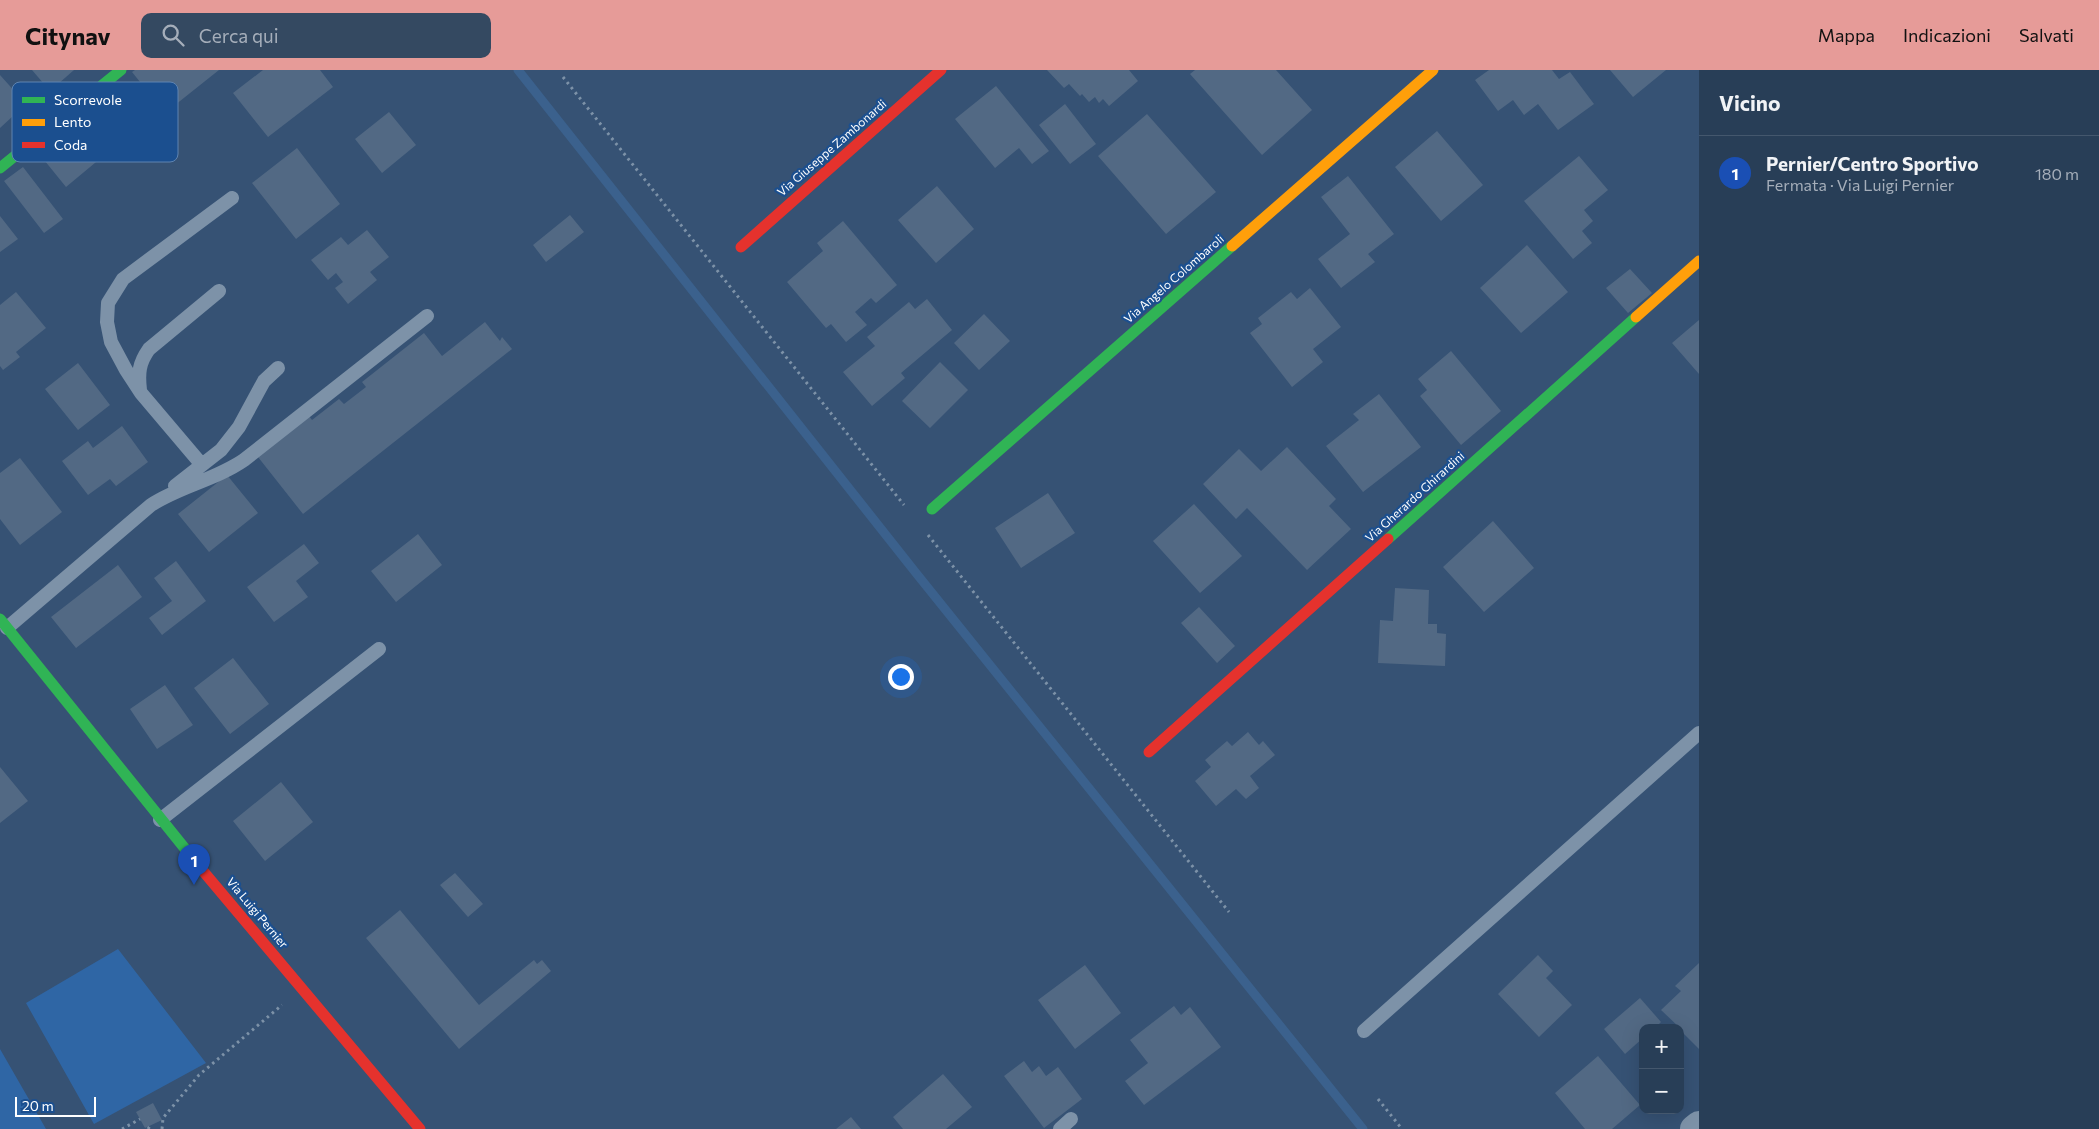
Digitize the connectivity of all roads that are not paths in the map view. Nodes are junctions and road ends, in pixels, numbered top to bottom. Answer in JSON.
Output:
{"nodes":[{"id":1,"x":122,"y":70,"type":"edge"},
{"id":2,"x":941,"y":70,"type":"edge"},
{"id":3,"x":1433,"y":70,"type":"edge"},
{"id":4,"x":107,"y":82,"type":"edge"},
{"id":5,"x":12,"y":158,"type":"edge"},
{"id":6,"x":0,"y":168,"type":"edge"},
{"id":7,"x":232,"y":198,"type":"dead end"},
{"id":8,"x":741,"y":247,"type":"dead end"},
{"id":9,"x":1699,"y":261,"type":"edge"},
{"id":10,"x":219,"y":291,"type":"dead end"},
{"id":11,"x":427,"y":316,"type":"dead end"},
{"id":12,"x":278,"y":368,"type":"dead end"},
{"id":13,"x":141,"y":393,"type":"junction"},
{"id":14,"x":202,"y":466,"type":"junction"},
{"id":15,"x":151,"y":505,"type":"junction"},
{"id":16,"x":932,"y":509,"type":"dead end"},
{"id":17,"x":4,"y":624,"type":"edge"},
{"id":18,"x":379,"y":649,"type":"dead end"},
{"id":19,"x":1699,"y":733,"type":"edge"},
{"id":20,"x":1149,"y":752,"type":"dead end"},
{"id":21,"x":160,"y":820,"type":"junction"},
{"id":22,"x":1364,"y":1031,"type":"dead end"},
{"id":23,"x":1072,"y":1119,"type":"dead end"},
{"id":24,"x":1699,"y":1124,"type":"edge"},
{"id":25,"x":420,"y":1129,"type":"edge"},
{"id":26,"x":1060,"y":1129,"type":"edge"},
{"id":27,"x":1694,"y":1129,"type":"edge"}],
"edges":[{"from":1,"to":4,"type":"street"},
{"from":2,"to":8,"type":"street","name":"Via Giuseppe Zambonardi"},
{"from":3,"to":16,"type":"street","name":"Via Angelo Colombaroli"},
{"from":5,"to":6,"type":"street"},
{"from":7,"to":13,"type":"lane"},
{"from":9,"to":20,"type":"street","name":"Via Gherardo Ghirardini"},
{"from":10,"to":13,"type":"lane"},
{"from":11,"to":15,"type":"lane"},
{"from":12,"to":14,"type":"lane"},
{"from":13,"to":14,"type":"lane"},
{"from":14,"to":15,"type":"lane"},
{"from":15,"to":17,"type":"lane"},
{"from":17,"to":21,"type":"street","name":"Via Luigi Pernier"},
{"from":18,"to":21,"type":"lane"},
{"from":19,"to":22,"type":"lane"},
{"from":21,"to":25,"type":"street","name":"Via Luigi Pernier"},
{"from":23,"to":26,"type":"lane"},
{"from":24,"to":27,"type":"street"}]}
